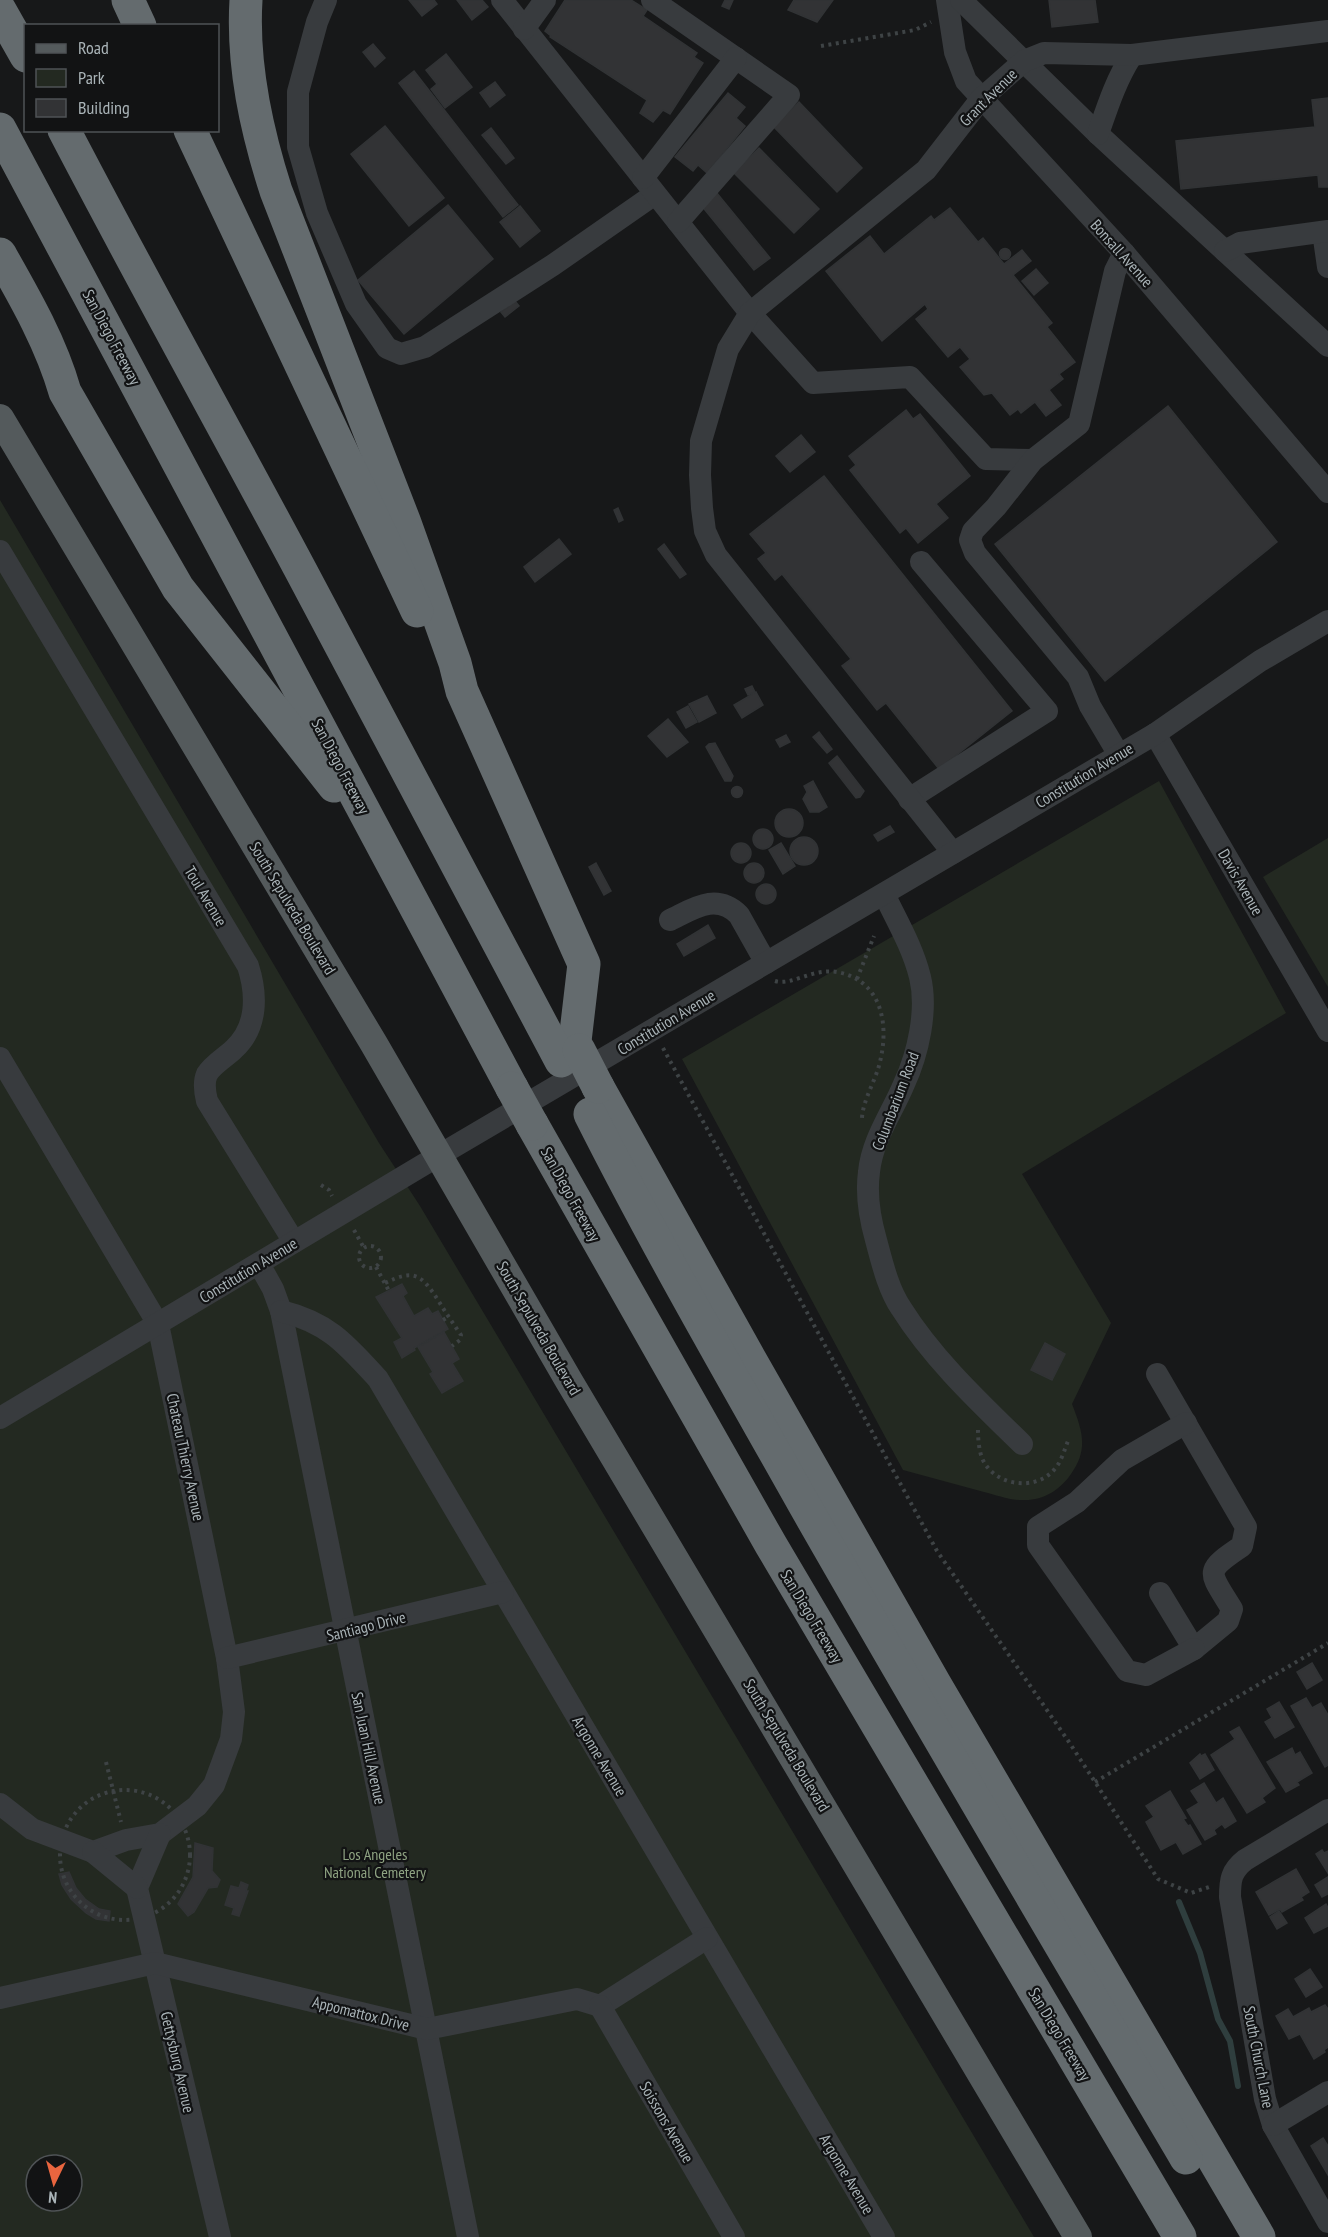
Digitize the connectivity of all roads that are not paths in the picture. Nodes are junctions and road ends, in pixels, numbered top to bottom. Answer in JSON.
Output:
{"nodes":[{"id":1,"x":16,"y":0,"type":"edge"},
{"id":2,"x":246,"y":0,"type":"edge"},
{"id":3,"x":326,"y":0,"type":"edge"},
{"id":4,"x":502,"y":0,"type":"edge"},
{"id":5,"x":545,"y":0,"type":"edge"},
{"id":6,"x":652,"y":0,"type":"edge"},
{"id":7,"x":947,"y":0,"type":"edge"},
{"id":8,"x":961,"y":0,"type":"edge"},
{"id":9,"x":0,"y":10,"type":"edge"},
{"id":10,"x":29,"y":24,"type":"edge"},
{"id":11,"x":524,"y":29,"type":"junction"},
{"id":12,"x":1328,"y":32,"type":"edge"},
{"id":13,"x":24,"y":52,"type":"edge"},
{"id":14,"x":1132,"y":55,"type":"junction"},
{"id":15,"x":736,"y":58,"type":"junction"},
{"id":16,"x":1024,"y":61,"type":"junction"},
{"id":17,"x":981,"y":99,"type":"junction"},
{"id":18,"x":0,"y":129,"type":"edge"},
{"id":19,"x":65,"y":132,"type":"edge"},
{"id":20,"x":88,"y":132,"type":"edge"},
{"id":21,"x":191,"y":132,"type":"edge"},
{"id":22,"x":1098,"y":134,"type":"junction"},
{"id":23,"x":649,"y":186,"type":"junction"},
{"id":24,"x":678,"y":222,"type":"junction"},
{"id":25,"x":1326,"y":232,"type":"edge"},
{"id":26,"x":1225,"y":251,"type":"junction"},
{"id":27,"x":1124,"y":253,"type":"junction"},
{"id":28,"x":0,"y":254,"type":"edge"},
{"id":29,"x":1328,"y":267,"type":"edge"},
{"id":30,"x":0,"y":298,"type":"edge"},
{"id":31,"x":750,"y":313,"type":"junction"},
{"id":32,"x":1328,"y":346,"type":"edge"},
{"id":33,"x":65,"y":392,"type":"junction"},
{"id":34,"x":0,"y":418,"type":"edge"},
{"id":35,"x":1033,"y":460,"type":"junction"},
{"id":36,"x":1328,"y":492,"type":"edge"},
{"id":37,"x":0,"y":551,"type":"edge"},
{"id":38,"x":921,"y":562,"type":"dead end"},
{"id":39,"x":1328,"y":621,"type":"edge"},
{"id":40,"x":462,"y":691,"type":"junction"},
{"id":41,"x":1155,"y":734,"type":"junction"},
{"id":42,"x":1119,"y":755,"type":"junction"},
{"id":43,"x":909,"y":799,"type":"junction"},
{"id":44,"x":953,"y":853,"type":"junction"},
{"id":45,"x":390,"y":856,"type":"junction"},
{"id":46,"x":884,"y":894,"type":"junction"},
{"id":47,"x":670,"y":920,"type":"dead end"},
{"id":48,"x":768,"y":970,"type":"junction"},
{"id":49,"x":1328,"y":1031,"type":"edge"},
{"id":50,"x":572,"y":1051,"type":"junction"},
{"id":51,"x":0,"y":1058,"type":"edge"},
{"id":52,"x":590,"y":1092,"type":"junction"},
{"id":53,"x":438,"y":1156,"type":"junction"},
{"id":54,"x":294,"y":1242,"type":"junction"},
{"id":55,"x":259,"y":1264,"type":"junction"},
{"id":56,"x":281,"y":1311,"type":"junction"},
{"id":57,"x":158,"y":1324,"type":"junction"},
{"id":58,"x":1157,"y":1374,"type":"dead end"},
{"id":59,"x":0,"y":1418,"type":"edge"},
{"id":60,"x":1186,"y":1423,"type":"junction"},
{"id":61,"x":1022,"y":1444,"type":"dead end"},
{"id":62,"x":503,"y":1592,"type":"junction"},
{"id":63,"x":1160,"y":1593,"type":"dead end"},
{"id":64,"x":345,"y":1632,"type":"junction"},
{"id":65,"x":1194,"y":1649,"type":"junction"},
{"id":66,"x":227,"y":1658,"type":"junction"},
{"id":67,"x":0,"y":1804,"type":"edge"},
{"id":68,"x":1328,"y":1810,"type":"edge"},
{"id":69,"x":160,"y":1834,"type":"junction"},
{"id":70,"x":93,"y":1852,"type":"junction"},
{"id":71,"x":137,"y":1888,"type":"junction"},
{"id":72,"x":707,"y":1938,"type":"junction"},
{"id":73,"x":155,"y":1963,"type":"junction"},
{"id":74,"x":0,"y":1998,"type":"edge"},
{"id":75,"x":600,"y":2006,"type":"junction"},
{"id":76,"x":427,"y":2029,"type":"junction"},
{"id":77,"x":1328,"y":2092,"type":"edge"},
{"id":78,"x":1273,"y":2125,"type":"junction"},
{"id":79,"x":1328,"y":2222,"type":"edge"},
{"id":80,"x":220,"y":2237,"type":"edge"},
{"id":81,"x":468,"y":2237,"type":"edge"},
{"id":82,"x":734,"y":2237,"type":"edge"},
{"id":83,"x":884,"y":2237,"type":"edge"},
{"id":84,"x":1078,"y":2237,"type":"edge"},
{"id":85,"x":1180,"y":2237,"type":"edge"},
{"id":86,"x":1233,"y":2237,"type":"edge"},
{"id":87,"x":1259,"y":2237,"type":"edge"}],
"edges":[{"from":1,"to":10,"type":"highway"},
{"from":2,"to":40,"type":"highway"},
{"from":3,"to":23,"type":"street"},
{"from":4,"to":11,"type":"street"},
{"from":5,"to":11,"type":"street"},
{"from":6,"to":15,"type":"street"},
{"from":7,"to":17,"type":"street","name":"Bonsall Avenue"},
{"from":8,"to":16,"type":"street"},
{"from":9,"to":13,"type":"highway"},
{"from":11,"to":23,"type":"street"},
{"from":12,"to":14,"type":"street","name":"Grant Avenue"},
{"from":14,"to":16,"type":"street","name":"Grant Avenue"},
{"from":14,"to":22,"type":"street"},
{"from":15,"to":23,"type":"street"},
{"from":15,"to":24,"type":"street"},
{"from":16,"to":17,"type":"street","name":"Grant Avenue"},
{"from":16,"to":22,"type":"street"},
{"from":17,"to":27,"type":"street","name":"Bonsall Avenue"},
{"from":17,"to":31,"type":"street","name":"Grant Avenue"},
{"from":18,"to":45,"type":"highway","name":"San Diego Freeway"},
{"from":19,"to":50,"type":"highway"},
{"from":20,"to":50,"type":"highway"},
{"from":21,"to":40,"type":"highway"},
{"from":22,"to":26,"type":"street"},
{"from":23,"to":24,"type":"street"},
{"from":24,"to":31,"type":"street"},
{"from":25,"to":26,"type":"street"},
{"from":25,"to":29,"type":"street"},
{"from":26,"to":32,"type":"street"},
{"from":27,"to":35,"type":"street"},
{"from":27,"to":36,"type":"street","name":"Bonsall Avenue"},
{"from":28,"to":33,"type":"highway"},
{"from":30,"to":33,"type":"highway"},
{"from":31,"to":35,"type":"street"},
{"from":31,"to":43,"type":"street","name":"Grant Avenue"},
{"from":33,"to":45,"type":"highway"},
{"from":34,"to":53,"type":"main road","name":"South Sepulveda Boulevard"},
{"from":35,"to":42,"type":"street"},
{"from":37,"to":54,"type":"street","name":"Toul Avenue"},
{"from":38,"to":43,"type":"street"},
{"from":39,"to":41,"type":"street","name":"Constitution Avenue"},
{"from":40,"to":50,"type":"highway"},
{"from":41,"to":42,"type":"street","name":"Constitution Avenue"},
{"from":41,"to":49,"type":"street","name":"Davis Avenue"},
{"from":42,"to":44,"type":"street","name":"Constitution Avenue"},
{"from":43,"to":44,"type":"street","name":"Grant Avenue"},
{"from":44,"to":46,"type":"street","name":"Constitution Avenue"},
{"from":45,"to":85,"type":"highway","name":"San Diego Freeway","bridge":true},
{"from":46,"to":48,"type":"street","name":"Constitution Avenue"},
{"from":46,"to":61,"type":"street","name":"Columbarium Road"},
{"from":47,"to":48,"type":"street"},
{"from":48,"to":53,"type":"street","name":"Constitution Avenue"},
{"from":50,"to":52,"type":"highway","bridge":true},
{"from":51,"to":57,"type":"street","name":"Chateau Thierry Avenue"},
{"from":52,"to":86,"type":"highway"},
{"from":52,"to":87,"type":"highway"},
{"from":53,"to":54,"type":"street","name":"Constitution Avenue"},
{"from":53,"to":84,"type":"main road","name":"South Sepulveda Boulevard"},
{"from":54,"to":55,"type":"street","name":"Constitution Avenue"},
{"from":55,"to":56,"type":"street","name":"San Juan Hill Avenue"},
{"from":55,"to":57,"type":"street","name":"Constitution Avenue"},
{"from":56,"to":62,"type":"street","name":"Argonne Avenue"},
{"from":56,"to":64,"type":"street","name":"San Juan Hill Avenue"},
{"from":57,"to":59,"type":"street","name":"Constitution Avenue"},
{"from":57,"to":66,"type":"street","name":"Chateau Thierry Avenue"},
{"from":58,"to":60,"type":"street"},
{"from":60,"to":65,"type":"street"},
{"from":60,"to":65,"type":"street"},
{"from":62,"to":64,"type":"street","name":"Santiago Drive"},
{"from":62,"to":72,"type":"street","name":"Argonne Avenue"},
{"from":63,"to":65,"type":"street"},
{"from":64,"to":66,"type":"street","name":"Santiago Drive"},
{"from":64,"to":76,"type":"street","name":"San Juan Hill Avenue"},
{"from":66,"to":69,"type":"street","name":"Chateau Thierry Avenue"},
{"from":67,"to":70,"type":"street"},
{"from":68,"to":78,"type":"street","name":"South Church Lane"},
{"from":69,"to":70,"type":"street","name":"Chateau Thierry Avenue"},
{"from":69,"to":71,"type":"street"},
{"from":70,"to":71,"type":"street"},
{"from":71,"to":73,"type":"street","name":"Gettysburg Avenue"},
{"from":72,"to":75,"type":"street"},
{"from":72,"to":83,"type":"street","name":"Argonne Avenue"},
{"from":73,"to":74,"type":"street","name":"Appomattox Drive"},
{"from":73,"to":76,"type":"street","name":"Appomattox Drive"},
{"from":73,"to":80,"type":"street","name":"Gettysburg Avenue"},
{"from":75,"to":76,"type":"street","name":"Appomattox Drive"},
{"from":75,"to":82,"type":"street","name":"Soissons Avenue"},
{"from":76,"to":81,"type":"street","name":"San Juan Hill Avenue"},
{"from":77,"to":78,"type":"street"},
{"from":78,"to":79,"type":"street","name":"South Church Lane"}]}
